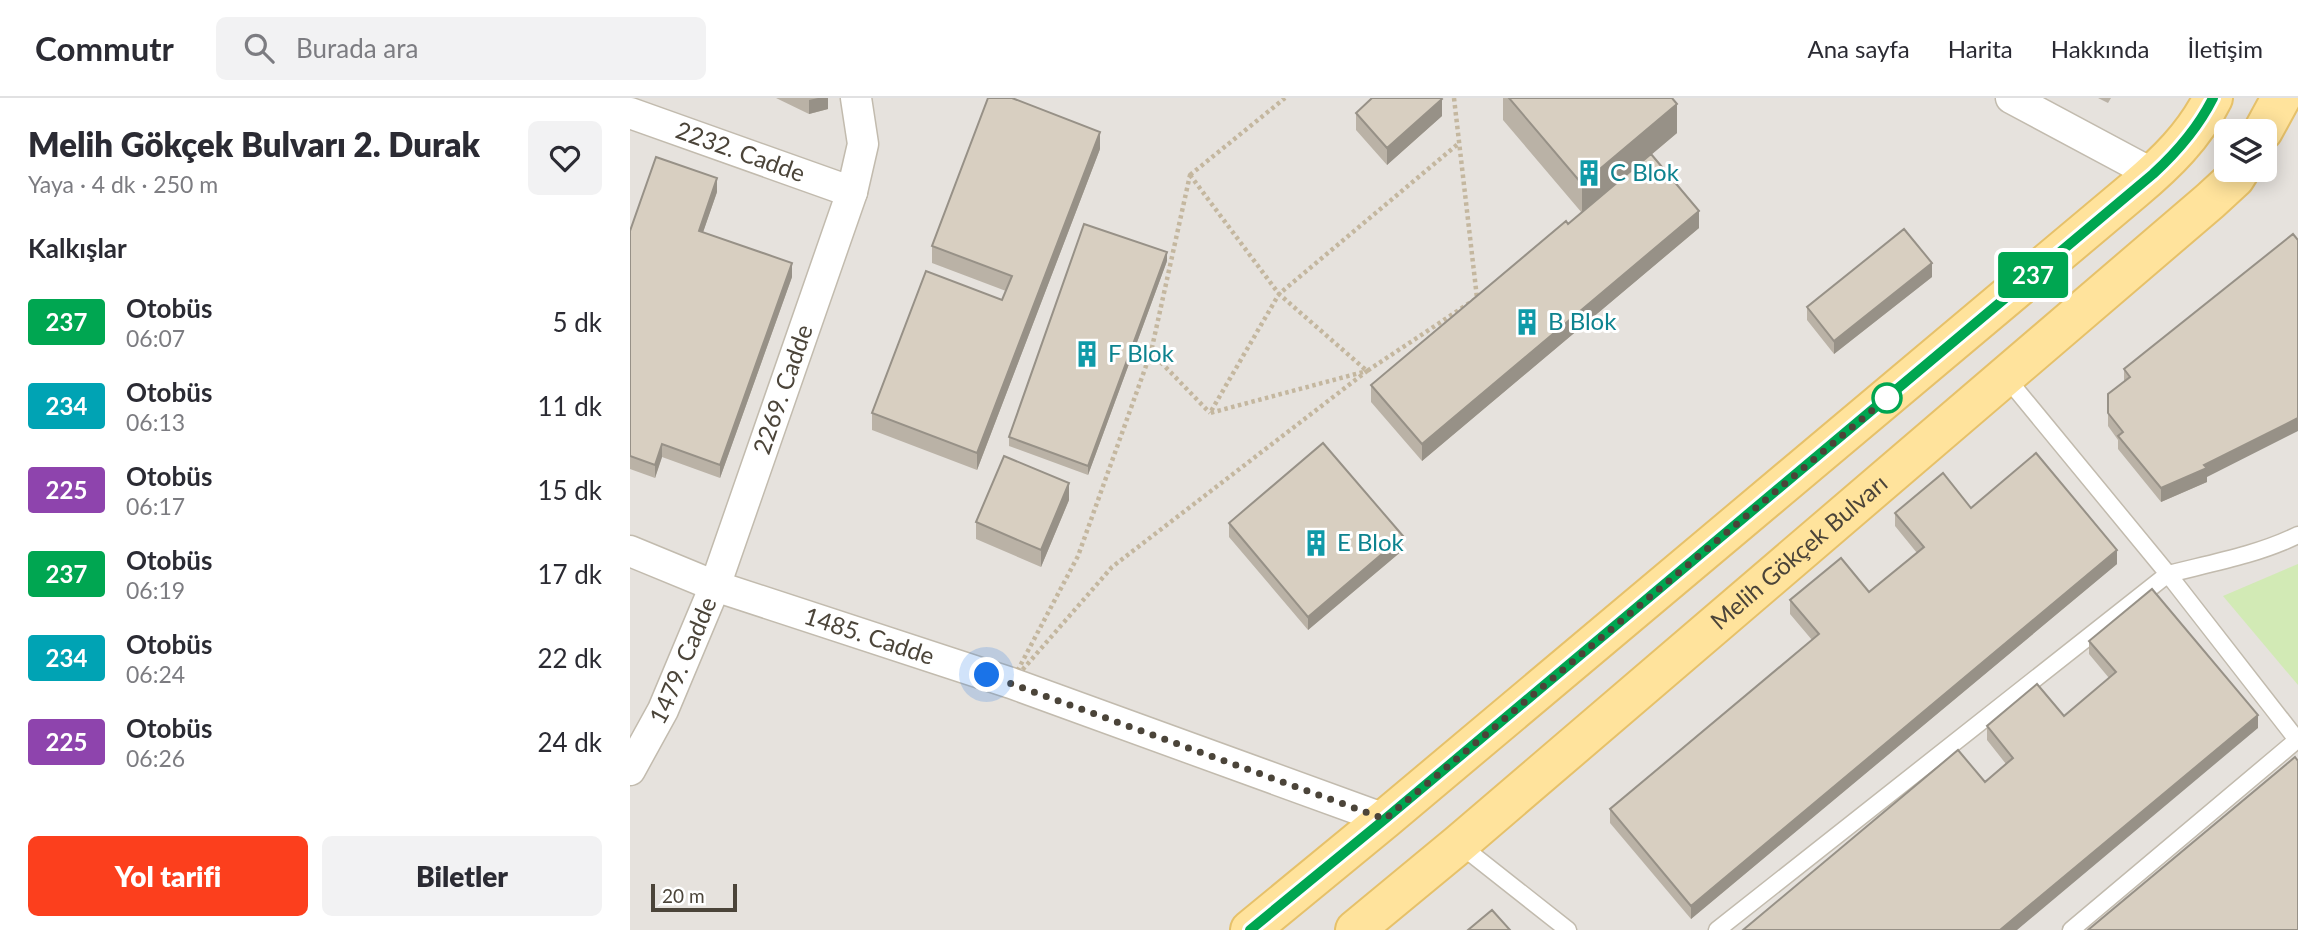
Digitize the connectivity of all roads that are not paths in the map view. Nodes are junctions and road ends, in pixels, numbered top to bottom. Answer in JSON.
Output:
{"nodes":[{"id":1,"x":856,"y":98,"type":"edge"},
{"id":2,"x":2011,"y":98,"type":"edge"},
{"id":3,"x":2213,"y":98,"type":"edge"},
{"id":4,"x":2281,"y":98,"type":"edge"},
{"id":5,"x":630,"y":113,"type":"edge"},
{"id":6,"x":2270,"y":119,"type":"edge"},
{"id":7,"x":2153,"y":174,"type":"junction"},
{"id":8,"x":2231,"y":182,"type":"edge"},
{"id":9,"x":852,"y":192,"type":"junction"},
{"id":10,"x":2005,"y":376,"type":"junction"},
{"id":11,"x":2298,"y":535,"type":"edge"},
{"id":12,"x":630,"y":551,"type":"edge"},
{"id":13,"x":2168,"y":574,"type":"junction"},
{"id":14,"x":715,"y":586,"type":"junction"},
{"id":15,"x":2298,"y":740,"type":"edge"},
{"id":16,"x":630,"y":770,"type":"edge"},
{"id":17,"x":1385,"y":819,"type":"junction"},
{"id":18,"x":1459,"y":844,"type":"junction"},
{"id":19,"x":1250,"y":930,"type":"edge"},
{"id":20,"x":1355,"y":930,"type":"edge"},
{"id":21,"x":1568,"y":930,"type":"edge"},
{"id":22,"x":1717,"y":930,"type":"edge"},
{"id":23,"x":2071,"y":930,"type":"edge"}],
"edges":[{"from":1,"to":9,"type":"street","name":"2269. Cadde"},
{"from":2,"to":7,"type":"street"},
{"from":3,"to":7,"type":"main road"},
{"from":4,"to":6,"type":"main road"},
{"from":5,"to":9,"type":"street","name":"2232. Cadde"},
{"from":7,"to":17,"type":"main road"},
{"from":8,"to":10,"type":"main road","name":"Melih Gökçek Bulvarı"},
{"from":9,"to":14,"type":"street","name":"2269. Cadde"},
{"from":10,"to":13,"type":"lane"},
{"from":10,"to":18,"type":"main road","name":"Melih Gökçek Bulvarı"},
{"from":11,"to":13,"type":"lane"},
{"from":12,"to":14,"type":"street","name":"1485. Cadde"},
{"from":13,"to":15,"type":"lane"},
{"from":13,"to":22,"type":"lane"},
{"from":14,"to":16,"type":"street","name":"1479. Cadde"},
{"from":14,"to":17,"type":"street","name":"1485. Cadde"},
{"from":15,"to":23,"type":"lane"},
{"from":17,"to":19,"type":"main road"},
{"from":18,"to":20,"type":"main road","name":"Melih Gökçek Bulvarı"},
{"from":18,"to":21,"type":"lane"}]}
